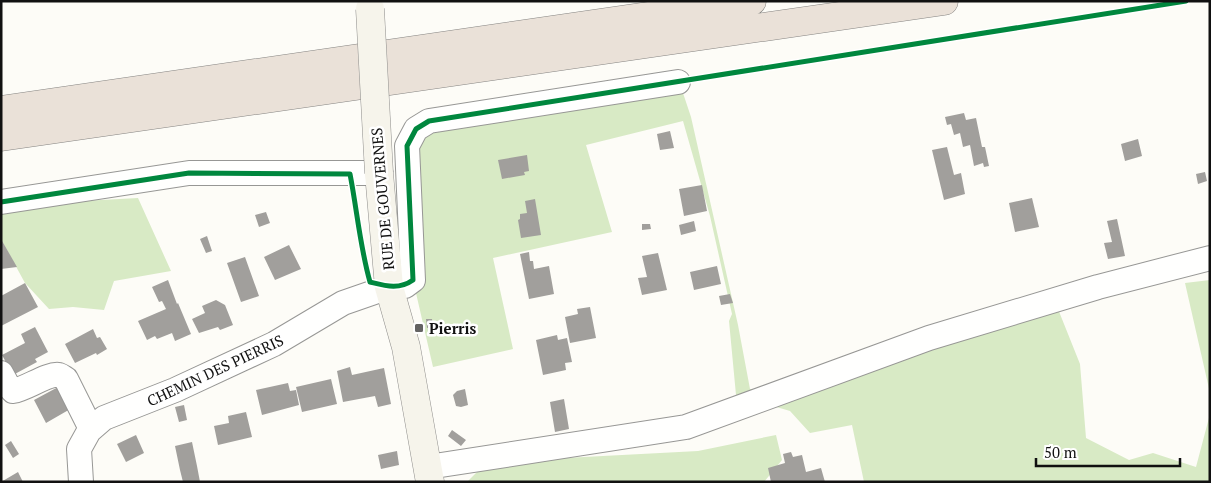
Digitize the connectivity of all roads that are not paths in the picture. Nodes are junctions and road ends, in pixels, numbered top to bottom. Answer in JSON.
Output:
{"nodes":[{"id":1,"x":752,"y":1,"type":"edge"},
{"id":2,"x":944,"y":1,"type":"edge"},
{"id":3,"x":369,"y":5,"type":"edge"},
{"id":4,"x":678,"y":82,"type":"dead end"},
{"id":5,"x":1,"y":110,"type":"edge"},
{"id":6,"x":1,"y":137,"type":"edge"},
{"id":7,"x":379,"y":173,"type":"junction"},
{"id":8,"x":1,"y":202,"type":"edge"},
{"id":9,"x":1210,"y":258,"type":"edge"},
{"id":10,"x":389,"y":287,"type":"junction"},
{"id":11,"x":1,"y":373,"type":"edge"},
{"id":12,"x":92,"y":429,"type":"junction"},
{"id":13,"x":429,"y":474,"type":"edge"},
{"id":14,"x":81,"y":482,"type":"edge"}],
"edges":[{"from":1,"to":5,"type":"highway"},
{"from":2,"to":6,"type":"highway"},
{"from":3,"to":7,"type":"street","name":"RUE DE GOUVERNES","bridge":true},
{"from":4,"to":10,"type":"street","name":"CHEMIN DES PIERRIS"},
{"from":7,"to":8,"type":"street"},
{"from":7,"to":10,"type":"street","name":"RUE DE GOUVERNES"},
{"from":9,"to":13,"type":"street"},
{"from":10,"to":12,"type":"street","name":"CHEMIN DES PIERRIS"},
{"from":10,"to":13,"type":"street","name":"RUE DE GOUVERNES"},
{"from":11,"to":12,"type":"street"},
{"from":12,"to":14,"type":"street","name":"CHEMIN DES PIERRIS"}]}
